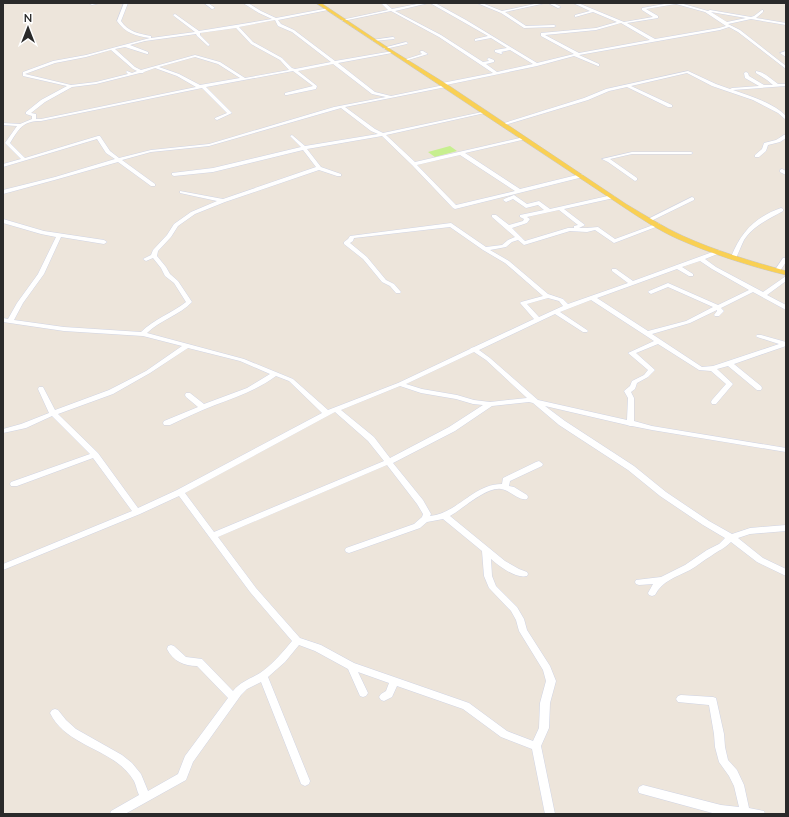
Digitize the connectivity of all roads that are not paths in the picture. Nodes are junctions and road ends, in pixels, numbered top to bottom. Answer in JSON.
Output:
{"nodes":[{"id":1,"x":98,"y":3,"type":"edge"},
{"id":2,"x":126,"y":3,"type":"edge"},
{"id":3,"x":206,"y":3,"type":"edge"},
{"id":4,"x":245,"y":3,"type":"edge"},
{"id":5,"x":318,"y":3,"type":"edge"},
{"id":6,"x":383,"y":3,"type":"edge"},
{"id":7,"x":427,"y":3,"type":"edge"},
{"id":8,"x":432,"y":3,"type":"edge"},
{"id":9,"x":479,"y":3,"type":"edge"},
{"id":10,"x":544,"y":3,"type":"edge"},
{"id":11,"x":550,"y":3,"type":"edge"},
{"id":12,"x":575,"y":3,"type":"edge"},
{"id":13,"x":676,"y":3,"type":"edge"},
{"id":14,"x":92,"y":4,"type":"dead end"},
{"id":15,"x":559,"y":7,"type":"dead end"},
{"id":16,"x":213,"y":8,"type":"dead end"},
{"id":17,"x":328,"y":9,"type":"junction"},
{"id":18,"x":391,"y":10,"type":"junction"},
{"id":19,"x":594,"y":10,"type":"junction"},
{"id":20,"x":706,"y":11,"type":"junction"},
{"id":21,"x":762,"y":11,"type":"dead end"},
{"id":22,"x":501,"y":12,"type":"junction"},
{"id":23,"x":175,"y":15,"type":"dead end"},
{"id":24,"x":576,"y":16,"type":"dead end"},
{"id":25,"x":276,"y":18,"type":"junction"},
{"id":26,"x":752,"y":18,"type":"junction"},
{"id":27,"x":343,"y":20,"type":"junction"},
{"id":28,"x":623,"y":22,"type":"junction"},
{"id":29,"x":727,"y":24,"type":"junction"},
{"id":30,"x":786,"y":24,"type":"edge"},
{"id":31,"x":236,"y":26,"type":"junction"},
{"id":32,"x":554,"y":26,"type":"dead end"},
{"id":33,"x":198,"y":32,"type":"junction"},
{"id":34,"x":491,"y":37,"type":"junction"},
{"id":35,"x":393,"y":38,"type":"dead end"},
{"id":36,"x":158,"y":39,"type":"junction"},
{"id":37,"x":374,"y":40,"type":"junction"},
{"id":38,"x":476,"y":40,"type":"dead end"},
{"id":39,"x":655,"y":41,"type":"junction"},
{"id":40,"x":406,"y":43,"type":"dead end"},
{"id":41,"x":125,"y":45,"type":"junction"},
{"id":42,"x":208,"y":45,"type":"dead end"},
{"id":43,"x":384,"y":48,"type":"junction"},
{"id":44,"x":112,"y":49,"type":"junction"},
{"id":45,"x":510,"y":49,"type":"junction"},
{"id":46,"x":392,"y":52,"type":"junction"},
{"id":47,"x":422,"y":52,"type":"dead end"},
{"id":48,"x":786,"y":52,"type":"edge"},
{"id":49,"x":147,"y":53,"type":"dead end"},
{"id":50,"x":500,"y":53,"type":"dead end"},
{"id":51,"x":576,"y":54,"type":"junction"},
{"id":52,"x":786,"y":56,"type":"edge"},
{"id":53,"x":489,"y":59,"type":"dead end"},
{"id":54,"x":404,"y":60,"type":"junction"},
{"id":55,"x":335,"y":62,"type":"junction"},
{"id":56,"x":482,"y":64,"type":"junction"},
{"id":57,"x":537,"y":65,"type":"junction"},
{"id":58,"x":598,"y":65,"type":"dead end"},
{"id":59,"x":157,"y":68,"type":"junction"},
{"id":60,"x":786,"y":68,"type":"edge"},
{"id":61,"x":293,"y":70,"type":"junction"},
{"id":62,"x":142,"y":72,"type":"junction"},
{"id":63,"x":757,"y":72,"type":"dead end"},
{"id":64,"x":496,"y":73,"type":"junction"},
{"id":65,"x":746,"y":73,"type":"dead end"},
{"id":66,"x":244,"y":79,"type":"junction"},
{"id":67,"x":445,"y":85,"type":"junction"},
{"id":68,"x":786,"y":85,"type":"edge"},
{"id":69,"x":71,"y":86,"type":"junction"},
{"id":70,"x":201,"y":86,"type":"junction"},
{"id":71,"x":626,"y":86,"type":"junction"},
{"id":72,"x":777,"y":86,"type":"junction"},
{"id":73,"x":765,"y":87,"type":"junction"},
{"id":74,"x":728,"y":90,"type":"junction"},
{"id":75,"x":287,"y":94,"type":"dead end"},
{"id":76,"x":391,"y":97,"type":"junction"},
{"id":77,"x":342,"y":106,"type":"junction"},
{"id":78,"x":670,"y":106,"type":"dead end"},
{"id":79,"x":485,"y":112,"type":"junction"},
{"id":80,"x":217,"y":119,"type":"dead end"},
{"id":81,"x":786,"y":119,"type":"edge"},
{"id":82,"x":34,"y":120,"type":"junction"},
{"id":83,"x":3,"y":124,"type":"edge"},
{"id":84,"x":503,"y":124,"type":"junction"},
{"id":85,"x":20,"y":125,"type":"junction"},
{"id":86,"x":383,"y":135,"type":"junction"},
{"id":87,"x":292,"y":136,"type":"dead end"},
{"id":88,"x":786,"y":136,"type":"edge"},
{"id":89,"x":524,"y":138,"type":"junction"},
{"id":90,"x":177,"y":142,"type":"dead end"},
{"id":91,"x":179,"y":148,"type":"junction"},
{"id":92,"x":304,"y":148,"type":"junction"},
{"id":93,"x":461,"y":153,"type":"junction"},
{"id":94,"x":691,"y":153,"type":"dead end"},
{"id":95,"x":757,"y":156,"type":"dead end"},
{"id":96,"x":118,"y":159,"type":"junction"},
{"id":97,"x":25,"y":160,"type":"junction"},
{"id":98,"x":414,"y":164,"type":"junction"},
{"id":99,"x":3,"y":166,"type":"edge"},
{"id":100,"x":319,"y":168,"type":"junction"},
{"id":101,"x":174,"y":174,"type":"dead end"},
{"id":102,"x":339,"y":174,"type":"dead end"},
{"id":103,"x":581,"y":176,"type":"junction"},
{"id":104,"x":635,"y":178,"type":"dead end"},
{"id":105,"x":153,"y":185,"type":"dead end"},
{"id":106,"x":3,"y":192,"type":"edge"},
{"id":107,"x":182,"y":192,"type":"dead end"},
{"id":108,"x":522,"y":192,"type":"junction"},
{"id":109,"x":612,"y":197,"type":"junction"},
{"id":110,"x":692,"y":199,"type":"dead end"},
{"id":111,"x":506,"y":200,"type":"dead end"},
{"id":112,"x":224,"y":201,"type":"junction"},
{"id":113,"x":560,"y":208,"type":"junction"},
{"id":114,"x":548,"y":210,"type":"junction"},
{"id":115,"x":781,"y":210,"type":"dead end"},
{"id":116,"x":3,"y":220,"type":"edge"},
{"id":117,"x":649,"y":220,"type":"junction"},
{"id":118,"x":658,"y":225,"type":"junction"},
{"id":119,"x":570,"y":229,"type":"junction"},
{"id":120,"x":511,"y":230,"type":"junction"},
{"id":121,"x":59,"y":236,"type":"junction"},
{"id":122,"x":104,"y":242,"type":"dead end"},
{"id":123,"x":485,"y":249,"type":"junction"},
{"id":124,"x":718,"y":252,"type":"junction"},
{"id":125,"x":154,"y":256,"type":"junction"},
{"id":126,"x":734,"y":257,"type":"junction"},
{"id":127,"x":700,"y":258,"type":"junction"},
{"id":128,"x":146,"y":259,"type":"dead end"},
{"id":129,"x":785,"y":259,"type":"dead end"},
{"id":130,"x":677,"y":266,"type":"junction"},
{"id":131,"x":614,"y":270,"type":"dead end"},
{"id":132,"x":778,"y":270,"type":"junction"},
{"id":133,"x":786,"y":273,"type":"edge"},
{"id":134,"x":691,"y":275,"type":"dead end"},
{"id":135,"x":786,"y":278,"type":"edge"},
{"id":136,"x":632,"y":283,"type":"junction"},
{"id":137,"x":753,"y":290,"type":"junction"},
{"id":138,"x":398,"y":292,"type":"dead end"},
{"id":139,"x":651,"y":292,"type":"dead end"},
{"id":140,"x":763,"y":295,"type":"junction"},
{"id":141,"x":548,"y":296,"type":"junction"},
{"id":142,"x":594,"y":298,"type":"junction"},
{"id":143,"x":567,"y":307,"type":"junction"},
{"id":144,"x":717,"y":307,"type":"junction"},
{"id":145,"x":786,"y":308,"type":"edge"},
{"id":146,"x":556,"y":312,"type":"junction"},
{"id":147,"x":718,"y":315,"type":"dead end"},
{"id":148,"x":538,"y":320,"type":"junction"},
{"id":149,"x":6,"y":321,"type":"edge"},
{"id":150,"x":585,"y":331,"type":"dead end"},
{"id":151,"x":143,"y":334,"type":"junction"},
{"id":152,"x":646,"y":334,"type":"junction"},
{"id":153,"x":759,"y":336,"type":"dead end"},
{"id":154,"x":657,"y":342,"type":"junction"},
{"id":155,"x":785,"y":344,"type":"edge"},
{"id":156,"x":187,"y":346,"type":"junction"},
{"id":157,"x":473,"y":349,"type":"junction"},
{"id":158,"x":729,"y":363,"type":"junction"},
{"id":159,"x":712,"y":368,"type":"junction"},
{"id":160,"x":274,"y":374,"type":"junction"},
{"id":161,"x":400,"y":384,"type":"junction"},
{"id":162,"x":759,"y":388,"type":"dead end"},
{"id":163,"x":41,"y":390,"type":"dead end"},
{"id":164,"x":188,"y":395,"type":"dead end"},
{"id":165,"x":714,"y":402,"type":"dead end"},
{"id":166,"x":537,"y":403,"type":"junction"},
{"id":167,"x":490,"y":404,"type":"junction"},
{"id":168,"x":203,"y":407,"type":"junction"},
{"id":169,"x":335,"y":409,"type":"junction"},
{"id":170,"x":54,"y":413,"type":"junction"},
{"id":171,"x":327,"y":413,"type":"junction"},
{"id":172,"x":167,"y":423,"type":"dead end"},
{"id":173,"x":630,"y":424,"type":"junction"},
{"id":174,"x":3,"y":431,"type":"edge"},
{"id":175,"x":786,"y":450,"type":"edge"},
{"id":176,"x":95,"y":455,"type":"junction"},
{"id":177,"x":388,"y":462,"type":"junction"},
{"id":178,"x":539,"y":464,"type":"dead end"},
{"id":179,"x":14,"y":484,"type":"dead end"},
{"id":180,"x":505,"y":486,"type":"junction"},
{"id":181,"x":180,"y":492,"type":"junction"},
{"id":182,"x":524,"y":497,"type":"dead end"},
{"id":183,"x":137,"y":512,"type":"junction"},
{"id":184,"x":445,"y":516,"type":"junction"},
{"id":185,"x":425,"y":519,"type":"junction"},
{"id":186,"x":786,"y":528,"type":"edge"},
{"id":187,"x":213,"y":536,"type":"junction"},
{"id":188,"x":731,"y":537,"type":"junction"},
{"id":189,"x":348,"y":550,"type":"dead end"},
{"id":190,"x":486,"y":550,"type":"junction"},
{"id":191,"x":3,"y":567,"type":"edge"},
{"id":192,"x":786,"y":573,"type":"edge"},
{"id":193,"x":524,"y":574,"type":"dead end"},
{"id":194,"x":662,"y":580,"type":"junction"},
{"id":195,"x":639,"y":582,"type":"dead end"},
{"id":196,"x":652,"y":593,"type":"dead end"},
{"id":197,"x":297,"y":641,"type":"junction"},
{"id":198,"x":171,"y":649,"type":"dead end"},
{"id":199,"x":351,"y":666,"type":"junction"},
{"id":200,"x":263,"y":676,"type":"junction"},
{"id":201,"x":395,"y":681,"type":"junction"},
{"id":202,"x":363,"y":693,"type":"dead end"},
{"id":203,"x":384,"y":697,"type":"dead end"},
{"id":204,"x":234,"y":698,"type":"junction"},
{"id":205,"x":681,"y":699,"type":"dead end"},
{"id":206,"x":55,"y":713,"type":"dead end"},
{"id":207,"x":536,"y":746,"type":"junction"},
{"id":208,"x":305,"y":781,"type":"dead end"},
{"id":209,"x":643,"y":790,"type":"dead end"},
{"id":210,"x":144,"y":797,"type":"junction"},
{"id":211,"x":721,"y":812,"type":"edge"},
{"id":212,"x":745,"y":813,"type":"junction"},
{"id":213,"x":115,"y":814,"type":"edge"},
{"id":214,"x":550,"y":814,"type":"edge"},
{"id":215,"x":760,"y":814,"type":"edge"}],
"edges":[{"from":1,"to":14,"type":"street"},
{"from":2,"to":36,"type":"street"},
{"from":3,"to":16,"type":"street"},
{"from":4,"to":25,"type":"street"},
{"from":5,"to":17,"type":"main road"},
{"from":6,"to":18,"type":"street"},
{"from":7,"to":18,"type":"street"},
{"from":8,"to":34,"type":"street"},
{"from":9,"to":22,"type":"street"},
{"from":10,"to":22,"type":"street"},
{"from":11,"to":15,"type":"street"},
{"from":12,"to":19,"type":"street"},
{"from":13,"to":20,"type":"street"},
{"from":13,"to":28,"type":"street"},
{"from":17,"to":25,"type":"street"},
{"from":17,"to":27,"type":"main road"},
{"from":18,"to":27,"type":"street"},
{"from":18,"to":56,"type":"street"},
{"from":19,"to":24,"type":"street"},
{"from":19,"to":28,"type":"street"},
{"from":20,"to":26,"type":"street"},
{"from":20,"to":29,"type":"street"},
{"from":21,"to":26,"type":"street"},
{"from":22,"to":32,"type":"street"},
{"from":23,"to":33,"type":"street"},
{"from":25,"to":31,"type":"street"},
{"from":25,"to":55,"type":"street"},
{"from":26,"to":29,"type":"street"},
{"from":26,"to":30,"type":"street"},
{"from":27,"to":37,"type":"main road"},
{"from":28,"to":39,"type":"street"},
{"from":28,"to":51,"type":"street"},
{"from":29,"to":39,"type":"street"},
{"from":29,"to":60,"type":"street"},
{"from":31,"to":33,"type":"street"},
{"from":31,"to":61,"type":"street"},
{"from":33,"to":36,"type":"street"},
{"from":33,"to":42,"type":"street"},
{"from":34,"to":38,"type":"street"},
{"from":34,"to":45,"type":"street"},
{"from":35,"to":37,"type":"street"},
{"from":36,"to":41,"type":"street"},
{"from":37,"to":43,"type":"main road"},
{"from":39,"to":51,"type":"street"},
{"from":40,"to":43,"type":"street"},
{"from":41,"to":44,"type":"street"},
{"from":41,"to":49,"type":"street"},
{"from":43,"to":46,"type":"main road"},
{"from":44,"to":62,"type":"street"},
{"from":44,"to":69,"type":"street"},
{"from":45,"to":50,"type":"street"},
{"from":45,"to":57,"type":"street"},
{"from":46,"to":54,"type":"main road"},
{"from":46,"to":55,"type":"street"},
{"from":47,"to":54,"type":"street"},
{"from":48,"to":52,"type":"street"},
{"from":51,"to":57,"type":"street"},
{"from":51,"to":58,"type":"street"},
{"from":53,"to":56,"type":"street"},
{"from":54,"to":67,"type":"main road"},
{"from":55,"to":61,"type":"street"},
{"from":55,"to":76,"type":"street"},
{"from":56,"to":64,"type":"street"},
{"from":57,"to":64,"type":"street"},
{"from":59,"to":62,"type":"street"},
{"from":59,"to":66,"type":"street"},
{"from":59,"to":70,"type":"street"},
{"from":61,"to":66,"type":"street"},
{"from":61,"to":75,"type":"street"},
{"from":62,"to":69,"type":"street"},
{"from":63,"to":72,"type":"street"},
{"from":64,"to":67,"type":"street"},
{"from":65,"to":73,"type":"street"},
{"from":66,"to":70,"type":"street"},
{"from":67,"to":76,"type":"street"},
{"from":67,"to":79,"type":"main road"},
{"from":68,"to":72,"type":"street"},
{"from":69,"to":82,"type":"street"},
{"from":70,"to":80,"type":"street"},
{"from":70,"to":82,"type":"street"},
{"from":71,"to":74,"type":"street"},
{"from":71,"to":78,"type":"street"},
{"from":71,"to":84,"type":"street"},
{"from":72,"to":73,"type":"street"},
{"from":73,"to":74,"type":"street"},
{"from":74,"to":81,"type":"street"},
{"from":76,"to":77,"type":"street"},
{"from":77,"to":86,"type":"street"},
{"from":77,"to":91,"type":"street"},
{"from":79,"to":84,"type":"main road"},
{"from":79,"to":86,"type":"street"},
{"from":82,"to":85,"type":"street"},
{"from":83,"to":85,"type":"street"},
{"from":84,"to":89,"type":"main road"},
{"from":85,"to":97,"type":"street"},
{"from":86,"to":92,"type":"street"},
{"from":86,"to":98,"type":"street"},
{"from":87,"to":92,"type":"street"},
{"from":88,"to":95,"type":"street"},
{"from":89,"to":93,"type":"street"},
{"from":89,"to":103,"type":"main road"},
{"from":90,"to":91,"type":"street"},
{"from":91,"to":96,"type":"street"},
{"from":92,"to":100,"type":"street"},
{"from":92,"to":101,"type":"street"},
{"from":93,"to":98,"type":"street"},
{"from":93,"to":108,"type":"street"},
{"from":94,"to":104,"type":"street"},
{"from":96,"to":97,"type":"street"},
{"from":96,"to":105,"type":"street"},
{"from":96,"to":106,"type":"street"},
{"from":97,"to":99,"type":"street"},
{"from":98,"to":108,"type":"street"},
{"from":100,"to":102,"type":"street"},
{"from":100,"to":112,"type":"street"},
{"from":103,"to":108,"type":"street"},
{"from":103,"to":109,"type":"main road"},
{"from":107,"to":112,"type":"street"},
{"from":109,"to":113,"type":"street"},
{"from":109,"to":117,"type":"main road"},
{"from":110,"to":117,"type":"street"},
{"from":111,"to":114,"type":"street"},
{"from":112,"to":125,"type":"street"},
{"from":113,"to":114,"type":"street"},
{"from":113,"to":119,"type":"street"},
{"from":114,"to":120,"type":"street"},
{"from":115,"to":126,"type":"street"},
{"from":116,"to":121,"type":"street"},
{"from":117,"to":118,"type":"main road"},
{"from":118,"to":119,"type":"street"},
{"from":118,"to":124,"type":"main road"},
{"from":119,"to":120,"type":"street"},
{"from":120,"to":123,"type":"street"},
{"from":121,"to":122,"type":"street"},
{"from":121,"to":149,"type":"street"},
{"from":123,"to":138,"type":"street"},
{"from":123,"to":141,"type":"street"},
{"from":124,"to":126,"type":"main road"},
{"from":124,"to":127,"type":"street"},
{"from":125,"to":128,"type":"street"},
{"from":125,"to":151,"type":"street"},
{"from":126,"to":132,"type":"main road"},
{"from":127,"to":130,"type":"street"},
{"from":127,"to":137,"type":"street"},
{"from":129,"to":132,"type":"street"},
{"from":130,"to":134,"type":"street"},
{"from":130,"to":136,"type":"street"},
{"from":131,"to":136,"type":"street"},
{"from":132,"to":133,"type":"main road"},
{"from":135,"to":140,"type":"street"},
{"from":136,"to":142,"type":"street"},
{"from":137,"to":140,"type":"street"},
{"from":137,"to":144,"type":"street"},
{"from":139,"to":144,"type":"street"},
{"from":140,"to":145,"type":"street"},
{"from":141,"to":143,"type":"street"},
{"from":141,"to":148,"type":"street"},
{"from":142,"to":143,"type":"street"},
{"from":142,"to":152,"type":"street"},
{"from":143,"to":146,"type":"street"},
{"from":144,"to":147,"type":"street"},
{"from":144,"to":152,"type":"street"},
{"from":146,"to":148,"type":"street"},
{"from":146,"to":150,"type":"street"},
{"from":148,"to":157,"type":"street"},
{"from":149,"to":151,"type":"street"},
{"from":151,"to":156,"type":"street"},
{"from":152,"to":154,"type":"street"},
{"from":153,"to":155,"type":"street"},
{"from":154,"to":159,"type":"street"},
{"from":154,"to":173,"type":"street"},
{"from":155,"to":158,"type":"street"},
{"from":156,"to":160,"type":"street"},
{"from":156,"to":170,"type":"street"},
{"from":157,"to":161,"type":"street"},
{"from":157,"to":166,"type":"street"},
{"from":158,"to":159,"type":"street"},
{"from":158,"to":162,"type":"street"},
{"from":159,"to":165,"type":"street"},
{"from":160,"to":168,"type":"street"},
{"from":160,"to":171,"type":"street"},
{"from":161,"to":167,"type":"street"},
{"from":161,"to":169,"type":"street"},
{"from":163,"to":170,"type":"street"},
{"from":164,"to":168,"type":"street"},
{"from":166,"to":167,"type":"street"},
{"from":166,"to":173,"type":"street"},
{"from":166,"to":188,"type":"street"},
{"from":167,"to":177,"type":"street"},
{"from":168,"to":172,"type":"street"},
{"from":169,"to":171,"type":"street"},
{"from":169,"to":177,"type":"street"},
{"from":170,"to":174,"type":"street"},
{"from":170,"to":176,"type":"street"},
{"from":171,"to":181,"type":"street"},
{"from":173,"to":175,"type":"street"},
{"from":176,"to":179,"type":"street"},
{"from":176,"to":183,"type":"street"},
{"from":177,"to":185,"type":"street"},
{"from":177,"to":187,"type":"street"},
{"from":178,"to":180,"type":"street"},
{"from":180,"to":182,"type":"street"},
{"from":180,"to":184,"type":"street"},
{"from":181,"to":183,"type":"street"},
{"from":181,"to":187,"type":"street"},
{"from":183,"to":191,"type":"street"},
{"from":184,"to":185,"type":"street"},
{"from":184,"to":190,"type":"street"},
{"from":185,"to":189,"type":"street"},
{"from":186,"to":188,"type":"street"},
{"from":187,"to":197,"type":"street"},
{"from":188,"to":192,"type":"street"},
{"from":188,"to":194,"type":"street"},
{"from":190,"to":193,"type":"street"},
{"from":190,"to":207,"type":"street"},
{"from":194,"to":195,"type":"street"},
{"from":194,"to":196,"type":"street"},
{"from":197,"to":199,"type":"street"},
{"from":197,"to":200,"type":"street"},
{"from":198,"to":204,"type":"street"},
{"from":199,"to":201,"type":"street"},
{"from":199,"to":202,"type":"street"},
{"from":200,"to":204,"type":"street"},
{"from":200,"to":208,"type":"street"},
{"from":201,"to":203,"type":"street"},
{"from":201,"to":207,"type":"street"},
{"from":204,"to":210,"type":"street"},
{"from":205,"to":212,"type":"street"},
{"from":206,"to":210,"type":"street"},
{"from":207,"to":214,"type":"street"},
{"from":209,"to":211,"type":"street"},
{"from":210,"to":213,"type":"street"},
{"from":211,"to":212,"type":"street"},
{"from":212,"to":215,"type":"street"}]}
